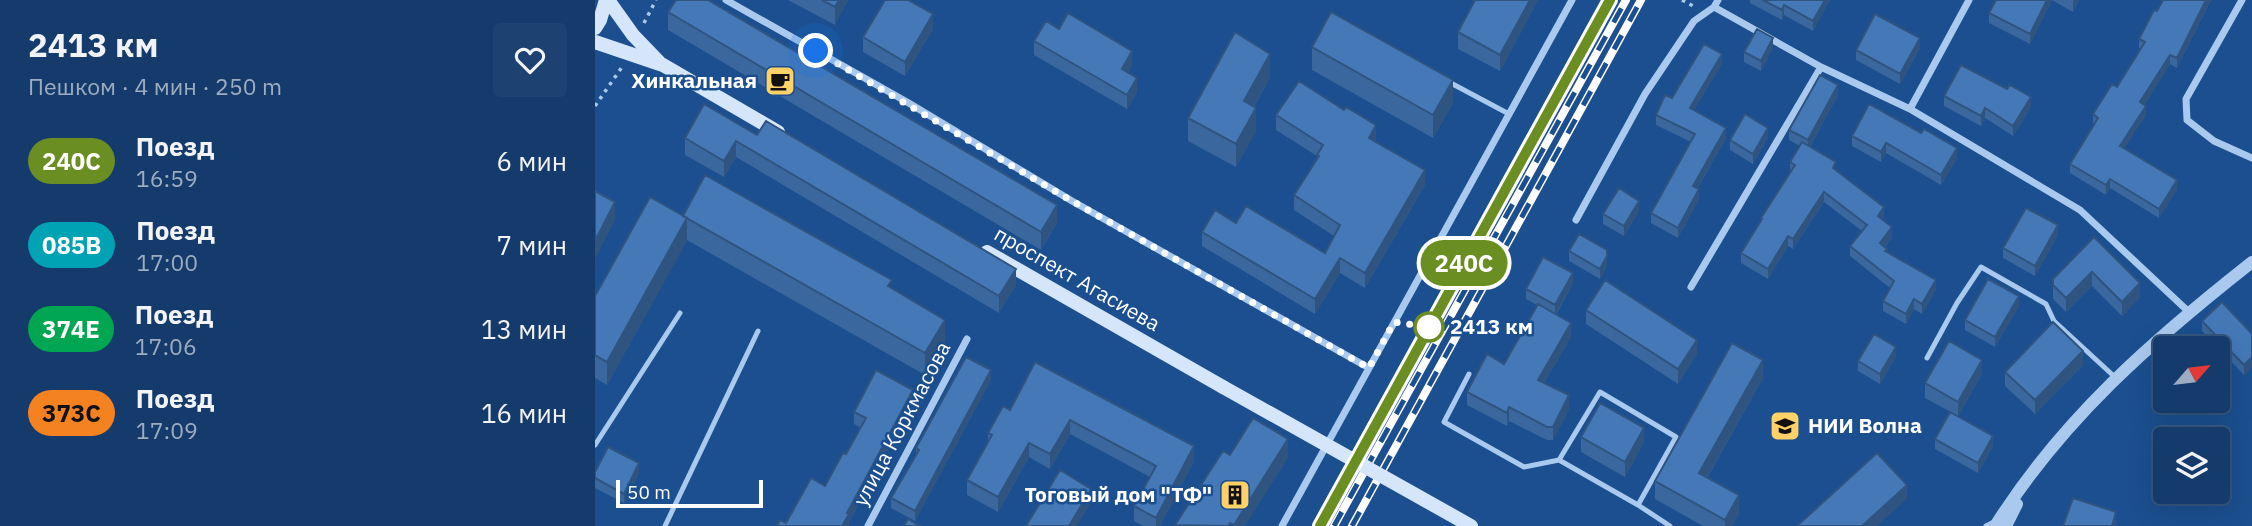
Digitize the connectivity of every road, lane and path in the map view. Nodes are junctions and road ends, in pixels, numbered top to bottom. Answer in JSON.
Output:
{"nodes":[{"id":1,"x":607,"y":0,"type":"edge"},
{"id":2,"x":726,"y":0,"type":"edge"},
{"id":3,"x":1572,"y":0,"type":"edge"},
{"id":4,"x":1969,"y":0,"type":"edge"},
{"id":5,"x":2242,"y":0,"type":"edge"},
{"id":6,"x":1716,"y":4,"type":"edge"},
{"id":7,"x":595,"y":28,"type":"edge"},
{"id":8,"x":595,"y":42,"type":"edge"},
{"id":9,"x":663,"y":65,"type":"junction"},
{"id":10,"x":1821,"y":67,"type":"junction"},
{"id":11,"x":1436,"y":75,"type":"edge"},
{"id":12,"x":1910,"y":109,"type":"junction"},
{"id":13,"x":1509,"y":114,"type":"junction"},
{"id":14,"x":794,"y":141,"type":"edge"},
{"id":15,"x":2252,"y":158,"type":"edge"},
{"id":16,"x":1576,"y":219,"type":"dead end"},
{"id":17,"x":972,"y":244,"type":"edge"},
{"id":18,"x":2252,"y":264,"type":"edge"},
{"id":19,"x":1691,"y":287,"type":"dead end"},
{"id":20,"x":680,"y":313,"type":"dead end"},
{"id":21,"x":2189,"y":313,"type":"junction"},
{"id":22,"x":758,"y":331,"type":"dead end"},
{"id":23,"x":967,"y":339,"type":"dead end"},
{"id":24,"x":1927,"y":358,"type":"dead end"},
{"id":25,"x":1369,"y":368,"type":"junction"},
{"id":26,"x":1469,"y":374,"type":"dead end"},
{"id":27,"x":2116,"y":378,"type":"junction"},
{"id":28,"x":595,"y":445,"type":"edge"},
{"id":29,"x":1559,"y":460,"type":"junction"},
{"id":30,"x":1638,"y":505,"type":"junction"},
{"id":31,"x":2000,"y":524,"type":"edge"},
{"id":32,"x":664,"y":526,"type":"edge"},
{"id":33,"x":868,"y":526,"type":"edge"},
{"id":34,"x":1282,"y":526,"type":"edge"},
{"id":35,"x":1471,"y":526,"type":"edge"},
{"id":36,"x":1669,"y":526,"type":"edge"},
{"id":37,"x":1986,"y":526,"type":"edge"}],
"edges":[{"from":1,"to":7,"type":"main road"},
{"from":1,"to":9,"type":"main road"},
{"from":2,"to":25,"type":"street"},
{"from":3,"to":13,"type":"street"},
{"from":4,"to":12,"type":"street"},
{"from":5,"to":15,"type":"street"},
{"from":6,"to":10,"type":"street"},
{"from":6,"to":16,"type":"street"},
{"from":8,"to":9,"type":"main road"},
{"from":9,"to":14,"type":"main road"},
{"from":10,"to":12,"type":"street"},
{"from":10,"to":19,"type":"street"},
{"from":11,"to":13,"type":"lane"},
{"from":12,"to":21,"type":"street"},
{"from":13,"to":25,"type":"street"},
{"from":17,"to":35,"type":"main road","name":"проспект Агасиева","bridge":true},
{"from":18,"to":21,"type":"street"},
{"from":20,"to":28,"type":"lane"},
{"from":21,"to":27,"type":"street"},
{"from":22,"to":32,"type":"lane"},
{"from":23,"to":33,"type":"street","name":"улица Коркмасова"},
{"from":24,"to":27,"type":"lane"},
{"from":25,"to":34,"type":"street"},
{"from":26,"to":29,"type":"lane"},
{"from":27,"to":31,"type":"street"},
{"from":29,"to":30,"type":"lane"},
{"from":29,"to":30,"type":"lane"},
{"from":30,"to":36,"type":"lane"},
{"from":31,"to":37,"type":"lane"}]}
